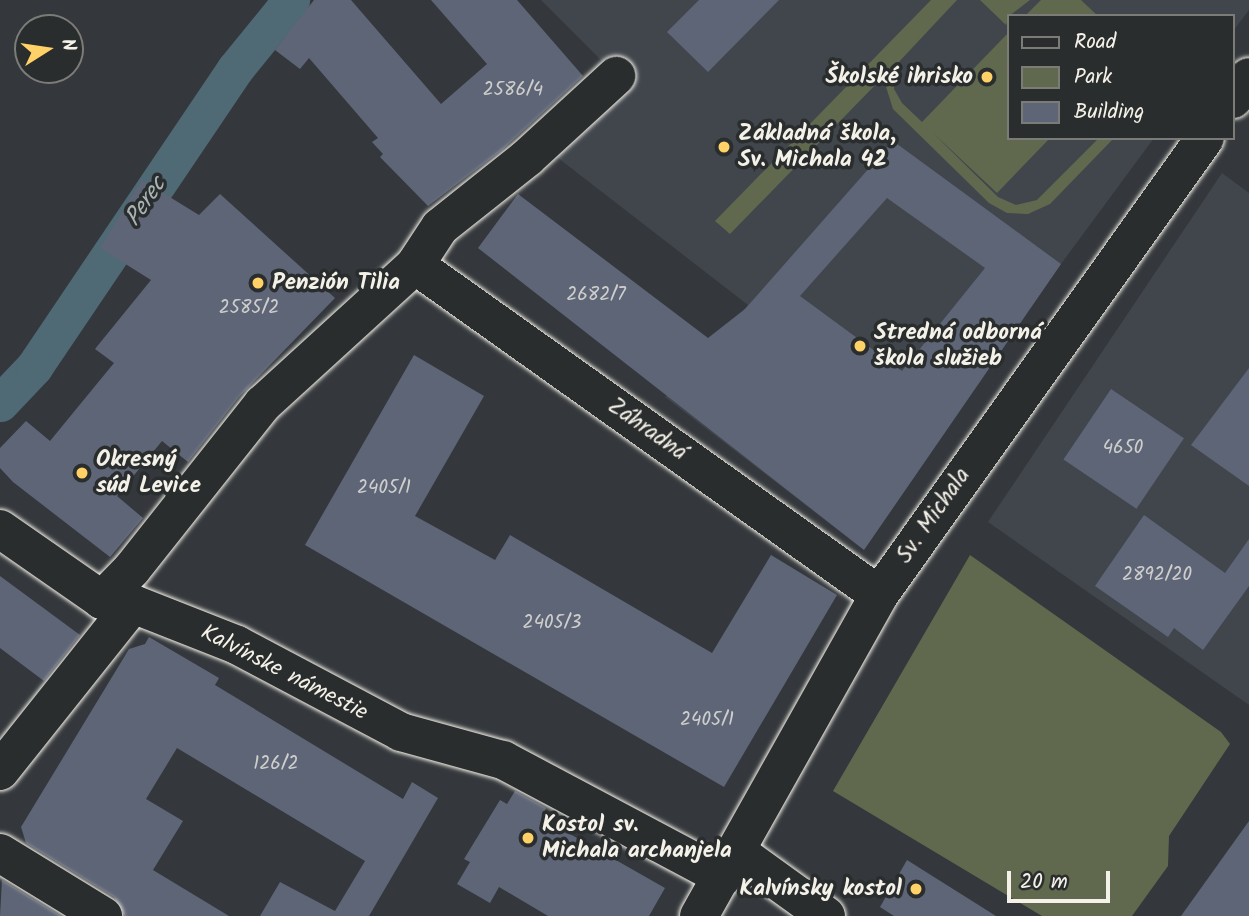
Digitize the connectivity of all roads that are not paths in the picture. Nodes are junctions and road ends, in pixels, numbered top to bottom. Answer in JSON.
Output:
{"nodes":[{"id":1,"x":616,"y":76,"type":"dead end"},
{"id":2,"x":1249,"y":77,"type":"edge"},
{"id":3,"x":1235,"y":96,"type":"edge"},
{"id":4,"x":1204,"y":140,"type":"edge"},
{"id":5,"x":415,"y":265,"type":"junction"},
{"id":6,"x":0,"y":528,"type":"edge"},
{"id":7,"x":879,"y":595,"type":"junction"},
{"id":8,"x":118,"y":602,"type":"junction"},
{"id":9,"x":0,"y":771,"type":"edge"},
{"id":10,"x":0,"y":853,"type":"edge"},
{"id":11,"x":729,"y":864,"type":"junction"},
{"id":12,"x":103,"y":916,"type":"edge"},
{"id":13,"x":699,"y":916,"type":"edge"},
{"id":14,"x":826,"y":916,"type":"edge"}],
"edges":[{"from":1,"to":5,"type":"street"},
{"from":2,"to":3,"type":"street"},
{"from":4,"to":7,"type":"street","name":"Sv. Michala"},
{"from":5,"to":7,"type":"street","name":"Záhradná"},
{"from":5,"to":8,"type":"street"},
{"from":6,"to":8,"type":"street","name":"Kalvínske námestie"},
{"from":7,"to":11,"type":"street","name":"Sv. Michala"},
{"from":8,"to":9,"type":"street"},
{"from":8,"to":11,"type":"street","name":"Kalvínske námestie"},
{"from":10,"to":12,"type":"street"},
{"from":11,"to":13,"type":"street","name":"Sv. Michala"},
{"from":11,"to":14,"type":"street","name":"Kalvínske námestie"}]}
